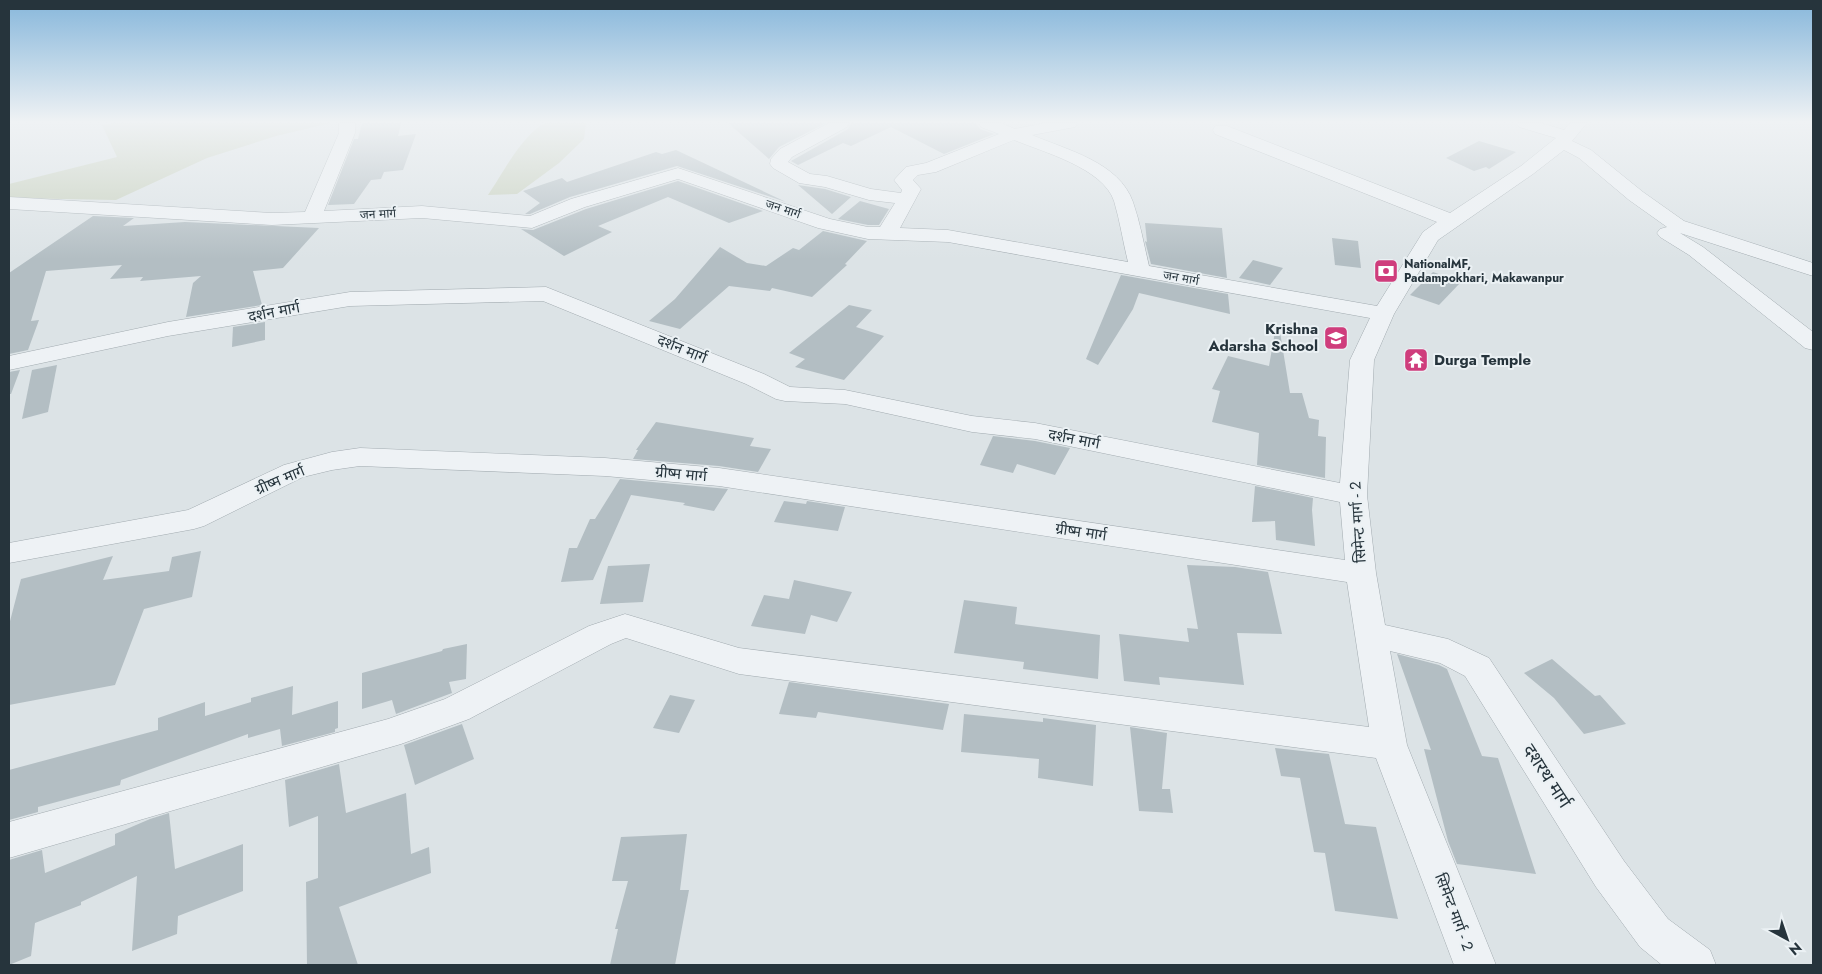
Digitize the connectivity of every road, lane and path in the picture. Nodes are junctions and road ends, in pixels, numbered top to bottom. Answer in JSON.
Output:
{"nodes":[{"id":1,"x":332,"y":168,"type":"edge"},
{"id":2,"x":787,"y":168,"type":"edge"},
{"id":3,"x":927,"y":168,"type":"edge"},
{"id":4,"x":1095,"y":168,"type":"edge"},
{"id":5,"x":1319,"y":168,"type":"edge"},
{"id":6,"x":1529,"y":168,"type":"edge"},
{"id":7,"x":1602,"y":168,"type":"edge"},
{"id":8,"x":1611,"y":176,"type":"junction"},
{"id":9,"x":906,"y":198,"type":"junction"},
{"id":10,"x":9,"y":203,"type":"edge"},
{"id":11,"x":312,"y":217,"type":"junction"},
{"id":12,"x":1452,"y":221,"type":"junction"},
{"id":13,"x":887,"y":233,"type":"junction"},
{"id":14,"x":1140,"y":270,"type":"junction"},
{"id":15,"x":1813,"y":270,"type":"edge"},
{"id":16,"x":1383,"y":314,"type":"junction"},
{"id":17,"x":1813,"y":343,"type":"edge"},
{"id":18,"x":9,"y":364,"type":"edge"},
{"id":19,"x":1353,"y":495,"type":"junction"},
{"id":20,"x":9,"y":553,"type":"edge"},
{"id":21,"x":1361,"y":573,"type":"junction"},
{"id":22,"x":1371,"y":634,"type":"junction"},
{"id":23,"x":1389,"y":745,"type":"junction"},
{"id":24,"x":9,"y":840,"type":"edge"},
{"id":25,"x":1475,"y":965,"type":"edge"},
{"id":26,"x":1695,"y":965,"type":"edge"}],
"edges":[{"from":1,"to":11,"type":"street"},
{"from":2,"to":9,"type":"street"},
{"from":3,"to":9,"type":"street"},
{"from":4,"to":14,"type":"street"},
{"from":5,"to":12,"type":"street"},
{"from":6,"to":12,"type":"street","name":"सिमेन्ट मार्ग - 2"},
{"from":7,"to":8,"type":"street"},
{"from":8,"to":15,"type":"street"},
{"from":8,"to":17,"type":"street"},
{"from":9,"to":13,"type":"street"},
{"from":10,"to":11,"type":"street","name":"जन मार्ग"},
{"from":11,"to":13,"type":"street","name":"जन मार्ग"},
{"from":12,"to":16,"type":"street","name":"सिमेन्ट मार्ग - 2"},
{"from":13,"to":14,"type":"street","name":"जन मार्ग"},
{"from":14,"to":16,"type":"street","name":"जन मार्ग"},
{"from":16,"to":19,"type":"street","name":"सिमेन्ट मार्ग - 2"},
{"from":18,"to":19,"type":"street","name":"दर्शन मार्ग"},
{"from":19,"to":21,"type":"street","name":"सिमेन्ट मार्ग - 2"},
{"from":20,"to":21,"type":"street","name":"ग्रीष्म मार्ग"},
{"from":21,"to":22,"type":"street","name":"सिमेन्ट मार्ग - 2"},
{"from":22,"to":23,"type":"street","name":"सिमेन्ट मार्ग - 2"},
{"from":22,"to":26,"type":"street","name":"दशरथ मार्ग"},
{"from":23,"to":24,"type":"street"},
{"from":23,"to":25,"type":"street","name":"सिमेन्ट मार्ग - 2"}]}
